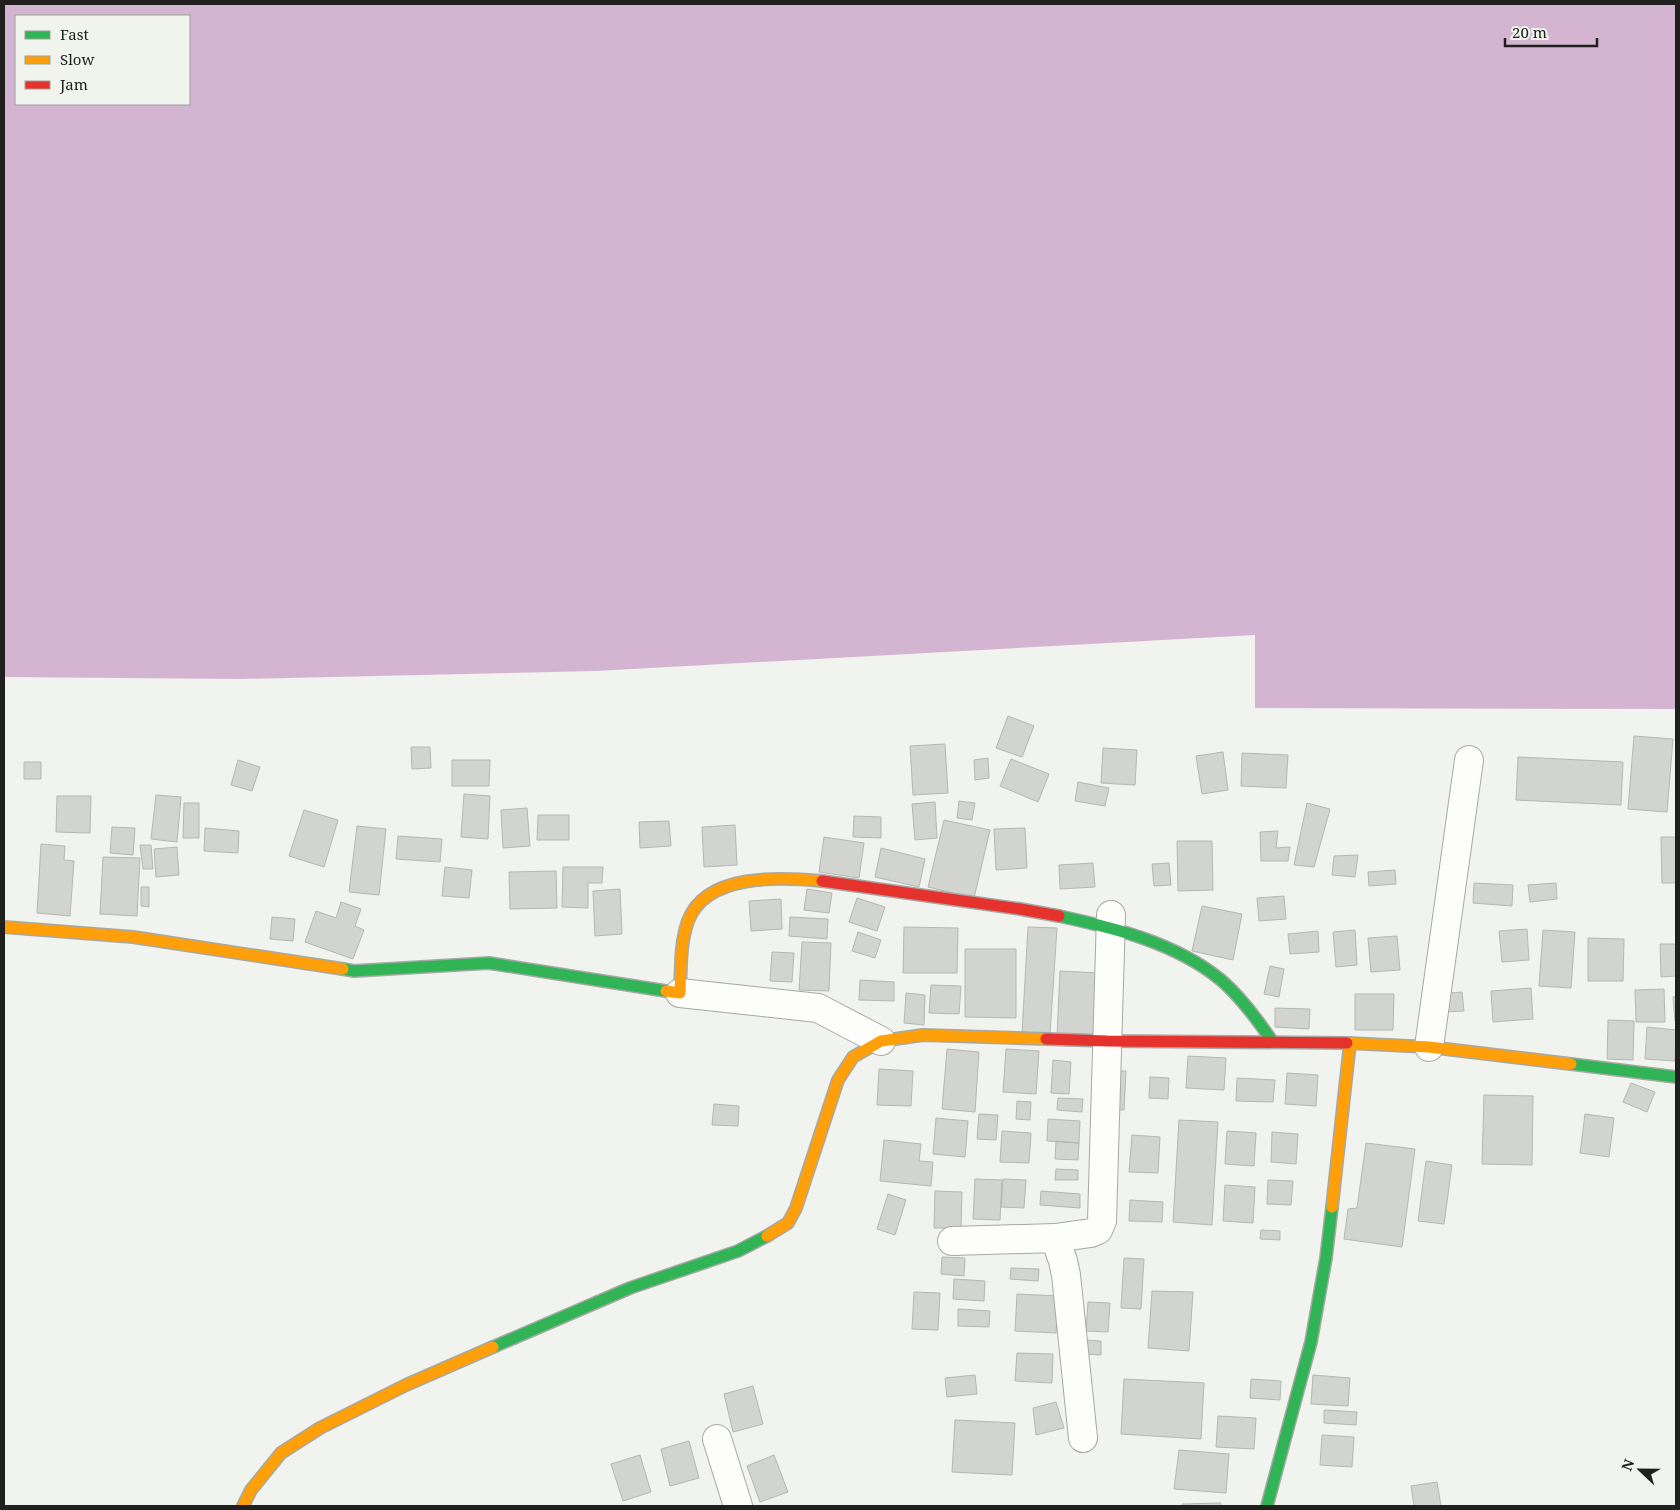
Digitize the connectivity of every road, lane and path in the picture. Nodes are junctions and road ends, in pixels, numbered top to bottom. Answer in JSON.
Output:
{"nodes":[{"id":1,"x":1468,"y":760,"type":"dead end"},
{"id":2,"x":1111,"y":922,"type":"junction"},
{"id":3,"x":4,"y":927,"type":"edge"},
{"id":4,"x":680,"y":993,"type":"junction"},
{"id":5,"x":1106,"y":1040,"type":"junction"},
{"id":6,"x":881,"y":1041,"type":"junction"},
{"id":7,"x":1272,"y":1041,"type":"junction"},
{"id":8,"x":1350,"y":1043,"type":"junction"},
{"id":9,"x":1429,"y":1047,"type":"junction"},
{"id":10,"x":1676,"y":1077,"type":"edge"},
{"id":11,"x":1055,"y":1238,"type":"junction"},
{"id":12,"x":952,"y":1241,"type":"dead end"},
{"id":13,"x":1083,"y":1438,"type":"dead end"},
{"id":14,"x":717,"y":1439,"type":"dead end"},
{"id":15,"x":243,"y":1506,"type":"edge"},
{"id":16,"x":738,"y":1506,"type":"edge"},
{"id":17,"x":1267,"y":1506,"type":"edge"}],
"edges":[{"from":1,"to":9,"type":"street"},
{"from":2,"to":4,"type":"street"},
{"from":2,"to":5,"type":"street"},
{"from":2,"to":7,"type":"street"},
{"from":3,"to":4,"type":"street"},
{"from":4,"to":6,"type":"street"},
{"from":5,"to":6,"type":"street"},
{"from":5,"to":7,"type":"street"},
{"from":5,"to":11,"type":"street"},
{"from":6,"to":15,"type":"street"},
{"from":7,"to":8,"type":"street"},
{"from":8,"to":9,"type":"street"},
{"from":8,"to":17,"type":"street"},
{"from":9,"to":10,"type":"street"},
{"from":11,"to":12,"type":"street"},
{"from":11,"to":13,"type":"street"},
{"from":14,"to":16,"type":"street"}]}
